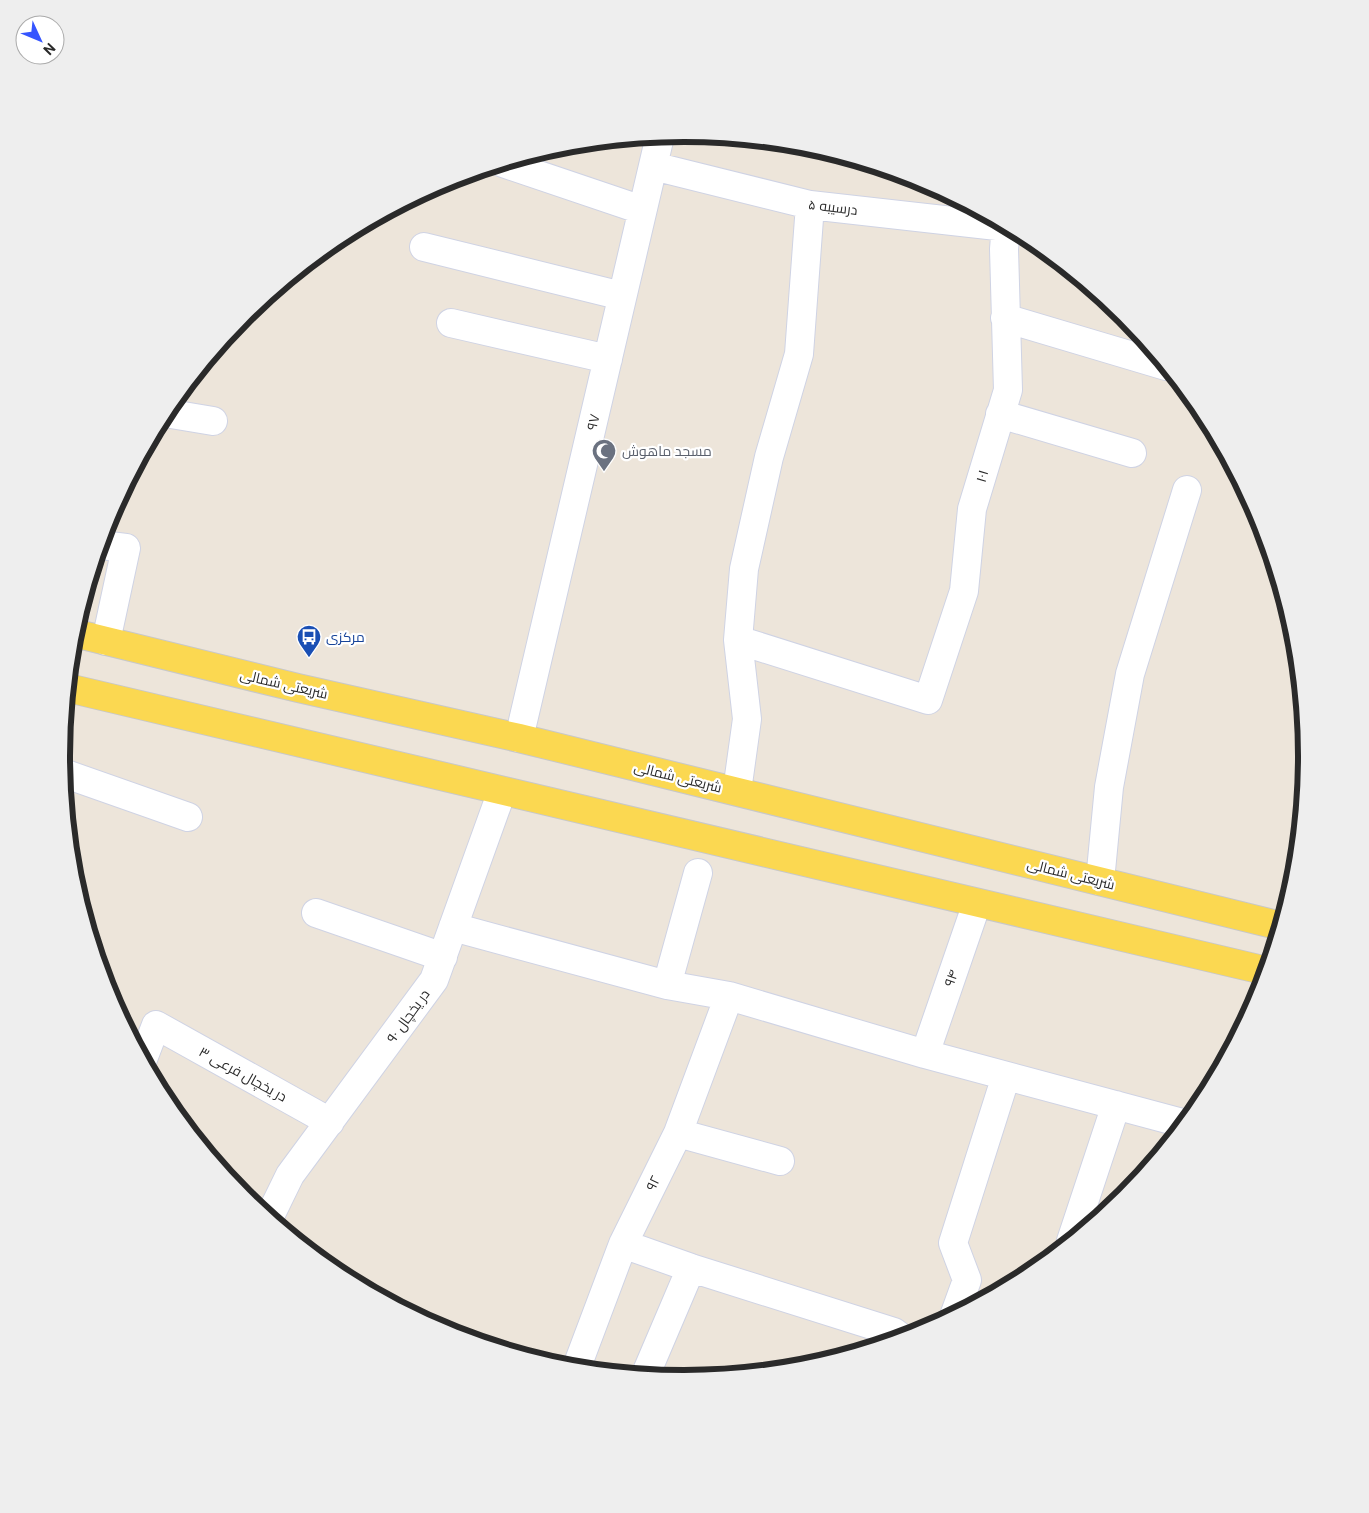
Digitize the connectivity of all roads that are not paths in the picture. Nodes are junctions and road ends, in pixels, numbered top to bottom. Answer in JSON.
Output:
{"nodes":[{"id":1,"x":658,"y":143,"type":"edge"},
{"id":2,"x":653,"y":166,"type":"junction"},
{"id":3,"x":512,"y":167,"type":"edge"},
{"id":4,"x":810,"y":205,"type":"junction"},
{"id":5,"x":642,"y":210,"type":"junction"},
{"id":6,"x":1005,"y":233,"type":"edge"},
{"id":7,"x":1008,"y":234,"type":"edge"},
{"id":8,"x":424,"y":247,"type":"dead end"},
{"id":9,"x":622,"y":296,"type":"junction"},
{"id":10,"x":1006,"y":318,"type":"junction"},
{"id":11,"x":451,"y":324,"type":"dead end"},
{"id":12,"x":608,"y":359,"type":"junction"},
{"id":13,"x":1157,"y":363,"type":"edge"},
{"id":14,"x":1000,"y":414,"type":"junction"},
{"id":15,"x":174,"y":415,"type":"edge"},
{"id":16,"x":213,"y":422,"type":"dead end"},
{"id":17,"x":1132,"y":453,"type":"dead end"},
{"id":18,"x":1187,"y":490,"type":"dead end"},
{"id":19,"x":108,"y":546,"type":"edge"},
{"id":20,"x":82,"y":635,"type":"edge"},
{"id":21,"x":738,"y":640,"type":"junction"},
{"id":22,"x":106,"y":641,"type":"junction"},
{"id":23,"x":74,"y":689,"type":"edge"},
{"id":24,"x":519,"y":738,"type":"junction"},
{"id":25,"x":70,"y":775,"type":"edge"},
{"id":26,"x":502,"y":791,"type":"junction"},
{"id":27,"x":736,"y":791,"type":"junction"},
{"id":28,"x":188,"y":817,"type":"dead end"},
{"id":29,"x":698,"y":873,"type":"dead end"},
{"id":30,"x":1100,"y":881,"type":"junction"},
{"id":31,"x":977,"y":903,"type":"junction"},
{"id":32,"x":316,"y":912,"type":"dead end"},
{"id":33,"x":1275,"y":925,"type":"edge"},
{"id":34,"x":453,"y":927,"type":"junction"},
{"id":35,"x":443,"y":957,"type":"junction"},
{"id":36,"x":1260,"y":970,"type":"edge"},
{"id":37,"x":667,"y":984,"type":"junction"},
{"id":38,"x":729,"y":996,"type":"junction"},
{"id":39,"x":146,"y":1052,"type":"edge"},
{"id":40,"x":926,"y":1054,"type":"junction"},
{"id":41,"x":1006,"y":1076,"type":"junction"},
{"id":42,"x":1116,"y":1105,"type":"junction"},
{"id":43,"x":330,"y":1122,"type":"junction"},
{"id":44,"x":1178,"y":1122,"type":"edge"},
{"id":45,"x":678,"y":1133,"type":"junction"},
{"id":46,"x":780,"y":1161,"type":"dead end"},
{"id":47,"x":272,"y":1212,"type":"edge"},
{"id":48,"x":1075,"y":1231,"type":"edge"},
{"id":49,"x":623,"y":1244,"type":"junction"},
{"id":50,"x":691,"y":1268,"type":"junction"},
{"id":51,"x":957,"y":1307,"type":"edge"},
{"id":52,"x":889,"y":1336,"type":"edge"},
{"id":53,"x":579,"y":1361,"type":"edge"},
{"id":54,"x":648,"y":1370,"type":"edge"}],
"edges":[{"from":1,"to":2,"type":"street","name":"۹۷"},
{"from":2,"to":4,"type":"street","name":"درسیبه ۵"},
{"from":2,"to":5,"type":"street","name":"۹۷"},
{"from":3,"to":5,"type":"street"},
{"from":4,"to":6,"type":"street","name":"درسیبه ۵"},
{"from":4,"to":21,"type":"street"},
{"from":5,"to":9,"type":"street","name":"۹۷"},
{"from":7,"to":10,"type":"street","name":"۱۰۱"},
{"from":8,"to":9,"type":"street"},
{"from":9,"to":12,"type":"street","name":"۹۷"},
{"from":10,"to":13,"type":"street"},
{"from":10,"to":14,"type":"street","name":"۱۰۱"},
{"from":11,"to":12,"type":"street"},
{"from":12,"to":24,"type":"street","name":"۹۷"},
{"from":14,"to":17,"type":"street"},
{"from":14,"to":21,"type":"street","name":"۱۰۱"},
{"from":15,"to":16,"type":"street"},
{"from":18,"to":30,"type":"street"},
{"from":19,"to":22,"type":"street"},
{"from":20,"to":22,"type":"main road","name":"شریعتی شمالی"},
{"from":21,"to":27,"type":"street"},
{"from":22,"to":24,"type":"main road","name":"شریعتی شمالی"},
{"from":23,"to":26,"type":"main road"},
{"from":24,"to":27,"type":"main road","name":"شریعتی شمالی"},
{"from":25,"to":28,"type":"street"},
{"from":26,"to":31,"type":"main road"},
{"from":26,"to":34,"type":"street","name":"در یخچال ۹۰"},
{"from":27,"to":30,"type":"main road","name":"شریعتی شمالی"},
{"from":29,"to":37,"type":"street"},
{"from":30,"to":33,"type":"main road","name":"شریعتی شمالی"},
{"from":31,"to":36,"type":"main road"},
{"from":31,"to":40,"type":"street","name":"۹۴"},
{"from":32,"to":35,"type":"street"},
{"from":34,"to":35,"type":"street","name":"در یخچال ۹۰"},
{"from":34,"to":37,"type":"street"},
{"from":35,"to":43,"type":"street","name":"در یخچال ۹۰"},
{"from":37,"to":38,"type":"street"},
{"from":38,"to":40,"type":"street"},
{"from":38,"to":45,"type":"street","name":"۹۲"},
{"from":39,"to":43,"type":"street","name":"در یخچال فرعی ۳"},
{"from":40,"to":41,"type":"street"},
{"from":41,"to":42,"type":"street"},
{"from":41,"to":51,"type":"street"},
{"from":42,"to":44,"type":"street"},
{"from":42,"to":48,"type":"street"},
{"from":43,"to":47,"type":"street","name":"در یخچال ۹۰"},
{"from":45,"to":46,"type":"street"},
{"from":45,"to":49,"type":"street","name":"۹۲"},
{"from":49,"to":50,"type":"street"},
{"from":49,"to":53,"type":"street","name":"۹۲"},
{"from":50,"to":52,"type":"street"},
{"from":50,"to":54,"type":"street"}]}
